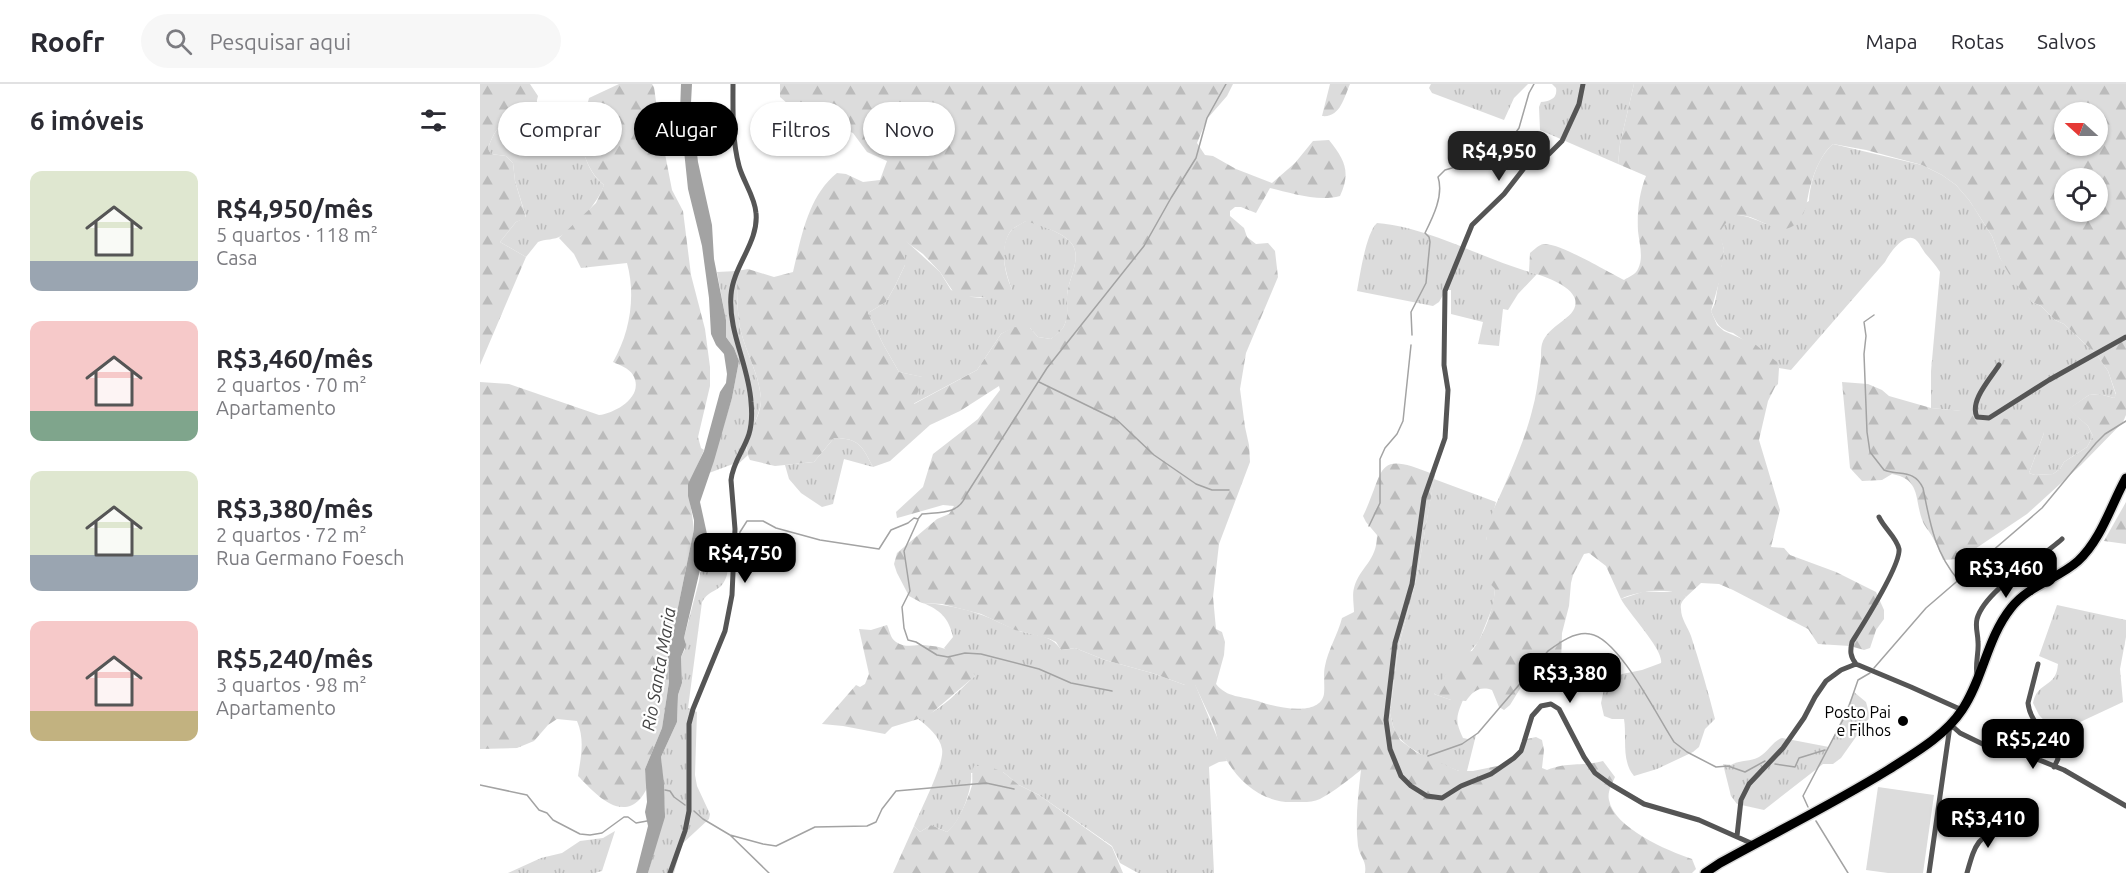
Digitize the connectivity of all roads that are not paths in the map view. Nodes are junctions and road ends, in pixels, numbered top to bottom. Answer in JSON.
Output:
{"nodes":[{"id":1,"x":733,"y":84,"type":"edge"},
{"id":2,"x":1583,"y":84,"type":"edge"},
{"id":3,"x":2126,"y":338,"type":"edge"},
{"id":4,"x":1999,"y":365,"type":"dead end"},
{"id":5,"x":2126,"y":478,"type":"edge"},
{"id":6,"x":1879,"y":517,"type":"dead end"},
{"id":7,"x":2062,"y":539,"type":"dead end"},
{"id":8,"x":1856,"y":664,"type":"junction"},
{"id":9,"x":2038,"y":664,"type":"dead end"},
{"id":10,"x":1977,"y":676,"type":"junction"},
{"id":11,"x":1962,"y":710,"type":"junction"},
{"id":12,"x":1950,"y":724,"type":"junction"},
{"id":13,"x":2054,"y":767,"type":"junction"},
{"id":14,"x":2126,"y":806,"type":"edge"},
{"id":15,"x":2006,"y":824,"type":"dead end"},
{"id":16,"x":1737,"y":836,"type":"junction"},
{"id":17,"x":1753,"y":844,"type":"junction"},
{"id":18,"x":670,"y":873,"type":"edge"},
{"id":19,"x":1705,"y":873,"type":"edge"},
{"id":20,"x":1929,"y":873,"type":"edge"},
{"id":21,"x":1967,"y":873,"type":"edge"}],
"edges":[{"from":1,"to":18,"type":"street"},
{"from":2,"to":16,"type":"street"},
{"from":3,"to":4,"type":"street"},
{"from":5,"to":10,"type":"main road"},
{"from":6,"to":8,"type":"street"},
{"from":7,"to":10,"type":"street"},
{"from":8,"to":11,"type":"street"},
{"from":8,"to":16,"type":"street"},
{"from":9,"to":13,"type":"street"},
{"from":10,"to":11,"type":"main road"},
{"from":11,"to":12,"type":"main road"},
{"from":12,"to":13,"type":"street"},
{"from":12,"to":17,"type":"main road"},
{"from":12,"to":20,"type":"street"},
{"from":13,"to":14,"type":"street"},
{"from":15,"to":21,"type":"street"},
{"from":16,"to":17,"type":"street"},
{"from":17,"to":19,"type":"main road"}]}
